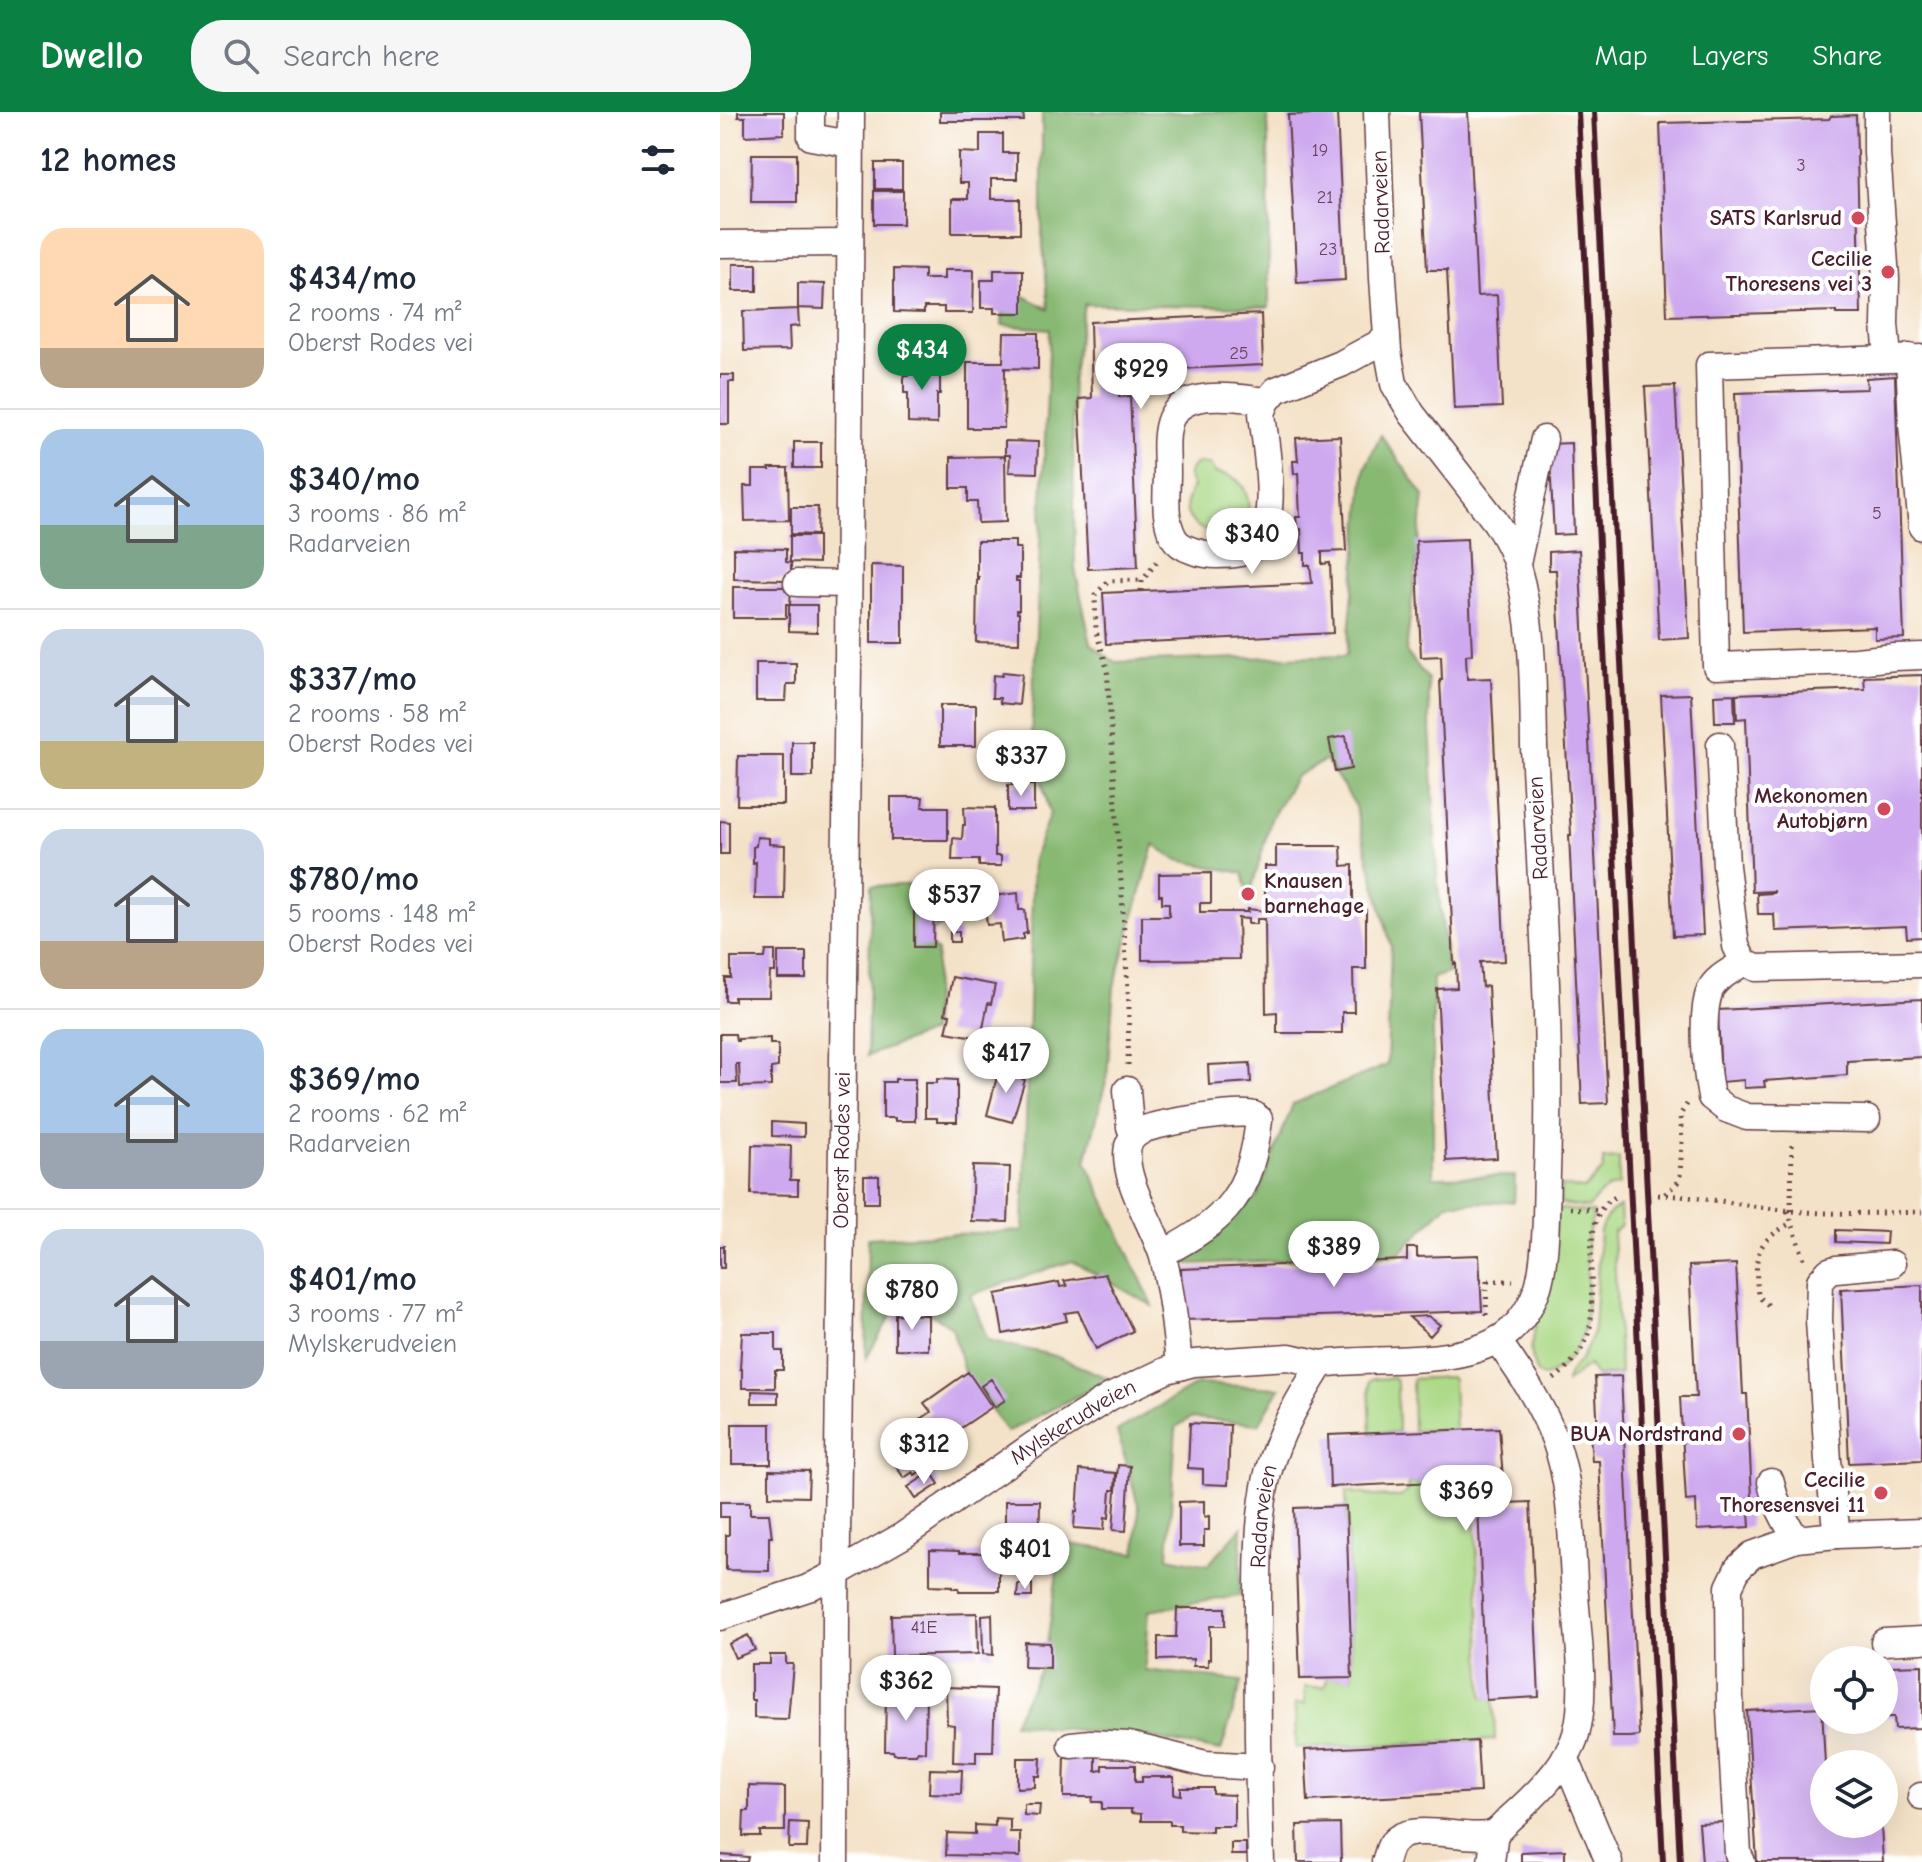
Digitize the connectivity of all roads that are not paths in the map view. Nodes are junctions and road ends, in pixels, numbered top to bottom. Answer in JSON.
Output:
{"nodes":[{"id":1,"x":811,"y":112,"type":"edge"},
{"id":2,"x":851,"y":112,"type":"edge"},
{"id":3,"x":1377,"y":112,"type":"edge"},
{"id":4,"x":1877,"y":112,"type":"edge"},
{"id":5,"x":850,"y":144,"type":"junction"},
{"id":6,"x":850,"y":243,"type":"junction"},
{"id":7,"x":720,"y":244,"type":"edge"},
{"id":8,"x":1387,"y":339,"type":"junction"},
{"id":9,"x":1907,"y":358,"type":"edge"},
{"id":10,"x":1267,"y":401,"type":"junction"},
{"id":11,"x":1544,"y":439,"type":"dead end"},
{"id":12,"x":1922,"y":527,"type":"edge"},
{"id":13,"x":1517,"y":564,"type":"junction"},
{"id":14,"x":797,"y":583,"type":"dead end"},
{"id":15,"x":847,"y":584,"type":"junction"},
{"id":16,"x":1922,"y":656,"type":"edge"},
{"id":17,"x":1720,"y":745,"type":"dead end"},
{"id":18,"x":1744,"y":962,"type":"junction"},
{"id":19,"x":1922,"y":964,"type":"edge"},
{"id":20,"x":1127,"y":1090,"type":"road end"},
{"id":21,"x":1867,"y":1119,"type":"dead end"},
{"id":22,"x":1135,"y":1135,"type":"junction"},
{"id":23,"x":1162,"y":1254,"type":"junction"},
{"id":24,"x":1892,"y":1264,"type":"dead end"},
{"id":25,"x":1491,"y":1329,"type":"junction"},
{"id":26,"x":1321,"y":1364,"type":"junction"},
{"id":27,"x":1179,"y":1367,"type":"junction"},
{"id":28,"x":1771,"y":1482,"type":"dead end"},
{"id":29,"x":1922,"y":1532,"type":"edge"},
{"id":30,"x":1837,"y":1535,"type":"junction"},
{"id":31,"x":1796,"y":1539,"type":"junction"},
{"id":32,"x":837,"y":1573,"type":"junction"},
{"id":33,"x":720,"y":1617,"type":"edge"},
{"id":34,"x":1922,"y":1640,"type":"edge"},
{"id":35,"x":1884,"y":1642,"type":"dead end"},
{"id":36,"x":1071,"y":1745,"type":"dead end"},
{"id":37,"x":1565,"y":1757,"type":"junction"},
{"id":38,"x":1260,"y":1767,"type":"junction"},
{"id":39,"x":1495,"y":1832,"type":"junction"},
{"id":40,"x":835,"y":1862,"type":"edge"},
{"id":41,"x":1261,"y":1862,"type":"edge"},
{"id":42,"x":1385,"y":1862,"type":"edge"},
{"id":43,"x":1491,"y":1862,"type":"edge"},
{"id":44,"x":1609,"y":1862,"type":"edge"},
{"id":45,"x":1742,"y":1862,"type":"edge"}],
"edges":[{"from":1,"to":5,"type":"street"},
{"from":2,"to":5,"type":"street","name":"Oberst Rodes vei"},
{"from":3,"to":8,"type":"street","name":"Radarveien"},
{"from":4,"to":9,"type":"street"},
{"from":5,"to":6,"type":"street","name":"Oberst Rodes vei"},
{"from":6,"to":7,"type":"street"},
{"from":6,"to":15,"type":"street","name":"Oberst Rodes vei"},
{"from":8,"to":10,"type":"street"},
{"from":8,"to":13,"type":"street","name":"Radarveien"},
{"from":9,"to":12,"type":"street"},
{"from":9,"to":16,"type":"street"},
{"from":10,"to":10,"type":"street"},
{"from":11,"to":13,"type":"street"},
{"from":13,"to":25,"type":"street","name":"Radarveien"},
{"from":14,"to":15,"type":"street"},
{"from":15,"to":32,"type":"street","name":"Oberst Rodes vei"},
{"from":17,"to":18,"type":"street"},
{"from":18,"to":19,"type":"street"},
{"from":18,"to":21,"type":"street"},
{"from":20,"to":22,"type":"street"},
{"from":22,"to":23,"type":"street"},
{"from":22,"to":23,"type":"street"},
{"from":23,"to":27,"type":"street"},
{"from":24,"to":30,"type":"street"},
{"from":25,"to":26,"type":"street","name":"Radarveien"},
{"from":25,"to":37,"type":"street"},
{"from":26,"to":27,"type":"street","name":"Mylskerudveien"},
{"from":26,"to":38,"type":"street","name":"Radarveien"},
{"from":27,"to":32,"type":"street","name":"Mylskerudveien"},
{"from":28,"to":31,"type":"street"},
{"from":29,"to":30,"type":"street"},
{"from":30,"to":31,"type":"street"},
{"from":31,"to":45,"type":"street"},
{"from":32,"to":33,"type":"street","name":"Mylskerudveien"},
{"from":32,"to":40,"type":"street","name":"Oberst Rodes vei"},
{"from":34,"to":35,"type":"street"},
{"from":36,"to":38,"type":"street"},
{"from":37,"to":39,"type":"street"},
{"from":37,"to":44,"type":"street"},
{"from":38,"to":41,"type":"street","name":"Radarveien"},
{"from":39,"to":42,"type":"street"},
{"from":39,"to":43,"type":"street"}]}
